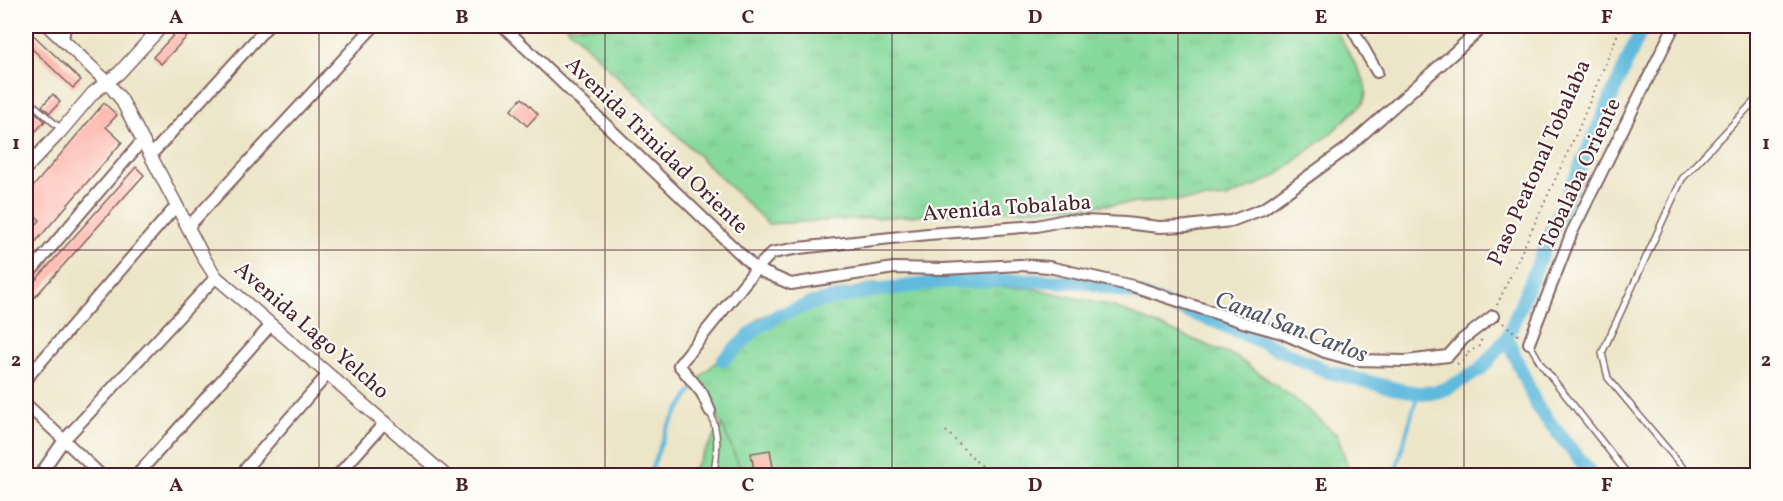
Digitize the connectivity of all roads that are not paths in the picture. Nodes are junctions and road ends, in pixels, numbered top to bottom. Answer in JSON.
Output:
{"nodes":[{"id":1,"x":48,"y":26,"type":"edge"},
{"id":2,"x":65,"y":26,"type":"edge"},
{"id":3,"x":162,"y":26,"type":"edge"},
{"id":4,"x":268,"y":26,"type":"edge"},
{"id":5,"x":374,"y":26,"type":"edge"},
{"id":6,"x":503,"y":26,"type":"edge"},
{"id":7,"x":1352,"y":26,"type":"edge"},
{"id":8,"x":1484,"y":26,"type":"edge"},
{"id":9,"x":1674,"y":26,"type":"edge"},
{"id":10,"x":63,"y":40,"type":"junction"},
{"id":11,"x":1377,"y":72,"type":"dead end"},
{"id":12,"x":107,"y":82,"type":"junction"},
{"id":13,"x":1758,"y":97,"type":"edge"},
{"id":14,"x":26,"y":98,"type":"edge"},
{"id":15,"x":62,"y":130,"type":"junction"},
{"id":16,"x":143,"y":140,"type":"junction"},
{"id":17,"x":151,"y":155,"type":"junction"},
{"id":18,"x":26,"y":168,"type":"edge"},
{"id":19,"x":177,"y":205,"type":"junction"},
{"id":20,"x":188,"y":227,"type":"junction"},
{"id":21,"x":756,"y":269,"type":"junction"},
{"id":22,"x":26,"y":277,"type":"edge"},
{"id":23,"x":216,"y":277,"type":"junction"},
{"id":24,"x":1495,"y":317,"type":"road end"},
{"id":25,"x":271,"y":325,"type":"junction"},
{"id":26,"x":1525,"y":340,"type":"joint"},
{"id":27,"x":328,"y":374,"type":"junction"},
{"id":28,"x":26,"y":379,"type":"edge"},
{"id":29,"x":26,"y":404,"type":"edge"},
{"id":30,"x":710,"y":411,"type":"joint"},
{"id":31,"x":384,"y":423,"type":"junction"},
{"id":32,"x":64,"y":440,"type":"junction"},
{"id":33,"x":441,"y":474,"type":"edge"},
{"id":34,"x":39,"y":476,"type":"edge"},
{"id":35,"x":102,"y":476,"type":"edge"},
{"id":36,"x":136,"y":476,"type":"edge"},
{"id":37,"x":240,"y":476,"type":"edge"},
{"id":38,"x":337,"y":476,"type":"edge"},
{"id":39,"x":713,"y":476,"type":"edge"},
{"id":40,"x":1629,"y":476,"type":"edge"},
{"id":41,"x":1690,"y":476,"type":"edge"}],
"edges":[{"from":1,"to":10,"type":"street","name":"Avenida Lago Yelcho"},
{"from":2,"to":10,"type":"street"},
{"from":3,"to":12,"type":"street"},
{"from":4,"to":17,"type":"street"},
{"from":5,"to":20,"type":"street"},
{"from":6,"to":21,"type":"street","name":"Avenida Trinidad Oriente"},
{"from":7,"to":11,"type":"street"},
{"from":8,"to":21,"type":"street","name":"Avenida Tobalaba"},
{"from":9,"to":26,"type":"street","name":"Tobalaba Oriente"},
{"from":10,"to":12,"type":"street","name":"Avenida Lago Yelcho"},
{"from":12,"to":15,"type":"street"},
{"from":12,"to":16,"type":"street","name":"Avenida Lago Yelcho"},
{"from":13,"to":41,"type":"lane"},
{"from":14,"to":15,"type":"lane"},
{"from":15,"to":18,"type":"street"},
{"from":16,"to":17,"type":"street","name":"Avenida Lago Yelcho"},
{"from":16,"to":22,"type":"street"},
{"from":17,"to":19,"type":"street","name":"Avenida Lago Yelcho"},
{"from":19,"to":20,"type":"street","name":"Avenida Lago Yelcho"},
{"from":19,"to":28,"type":"street"},
{"from":20,"to":23,"type":"street","name":"Avenida Lago Yelcho"},
{"from":21,"to":24,"type":"street"},
{"from":21,"to":30,"type":"street","name":"Avenida Tobalaba"},
{"from":23,"to":25,"type":"street","name":"Avenida Lago Yelcho"},
{"from":23,"to":32,"type":"street"},
{"from":25,"to":27,"type":"street","name":"Avenida Lago Yelcho"},
{"from":25,"to":36,"type":"street"},
{"from":26,"to":40,"type":"lane"},
{"from":27,"to":31,"type":"street","name":"Avenida Lago Yelcho"},
{"from":27,"to":37,"type":"street"},
{"from":29,"to":32,"type":"street"},
{"from":30,"to":39,"type":"lane"},
{"from":31,"to":33,"type":"street","name":"Avenida Lago Yelcho"},
{"from":31,"to":38,"type":"street"},
{"from":32,"to":34,"type":"street"},
{"from":32,"to":35,"type":"street"}]}
